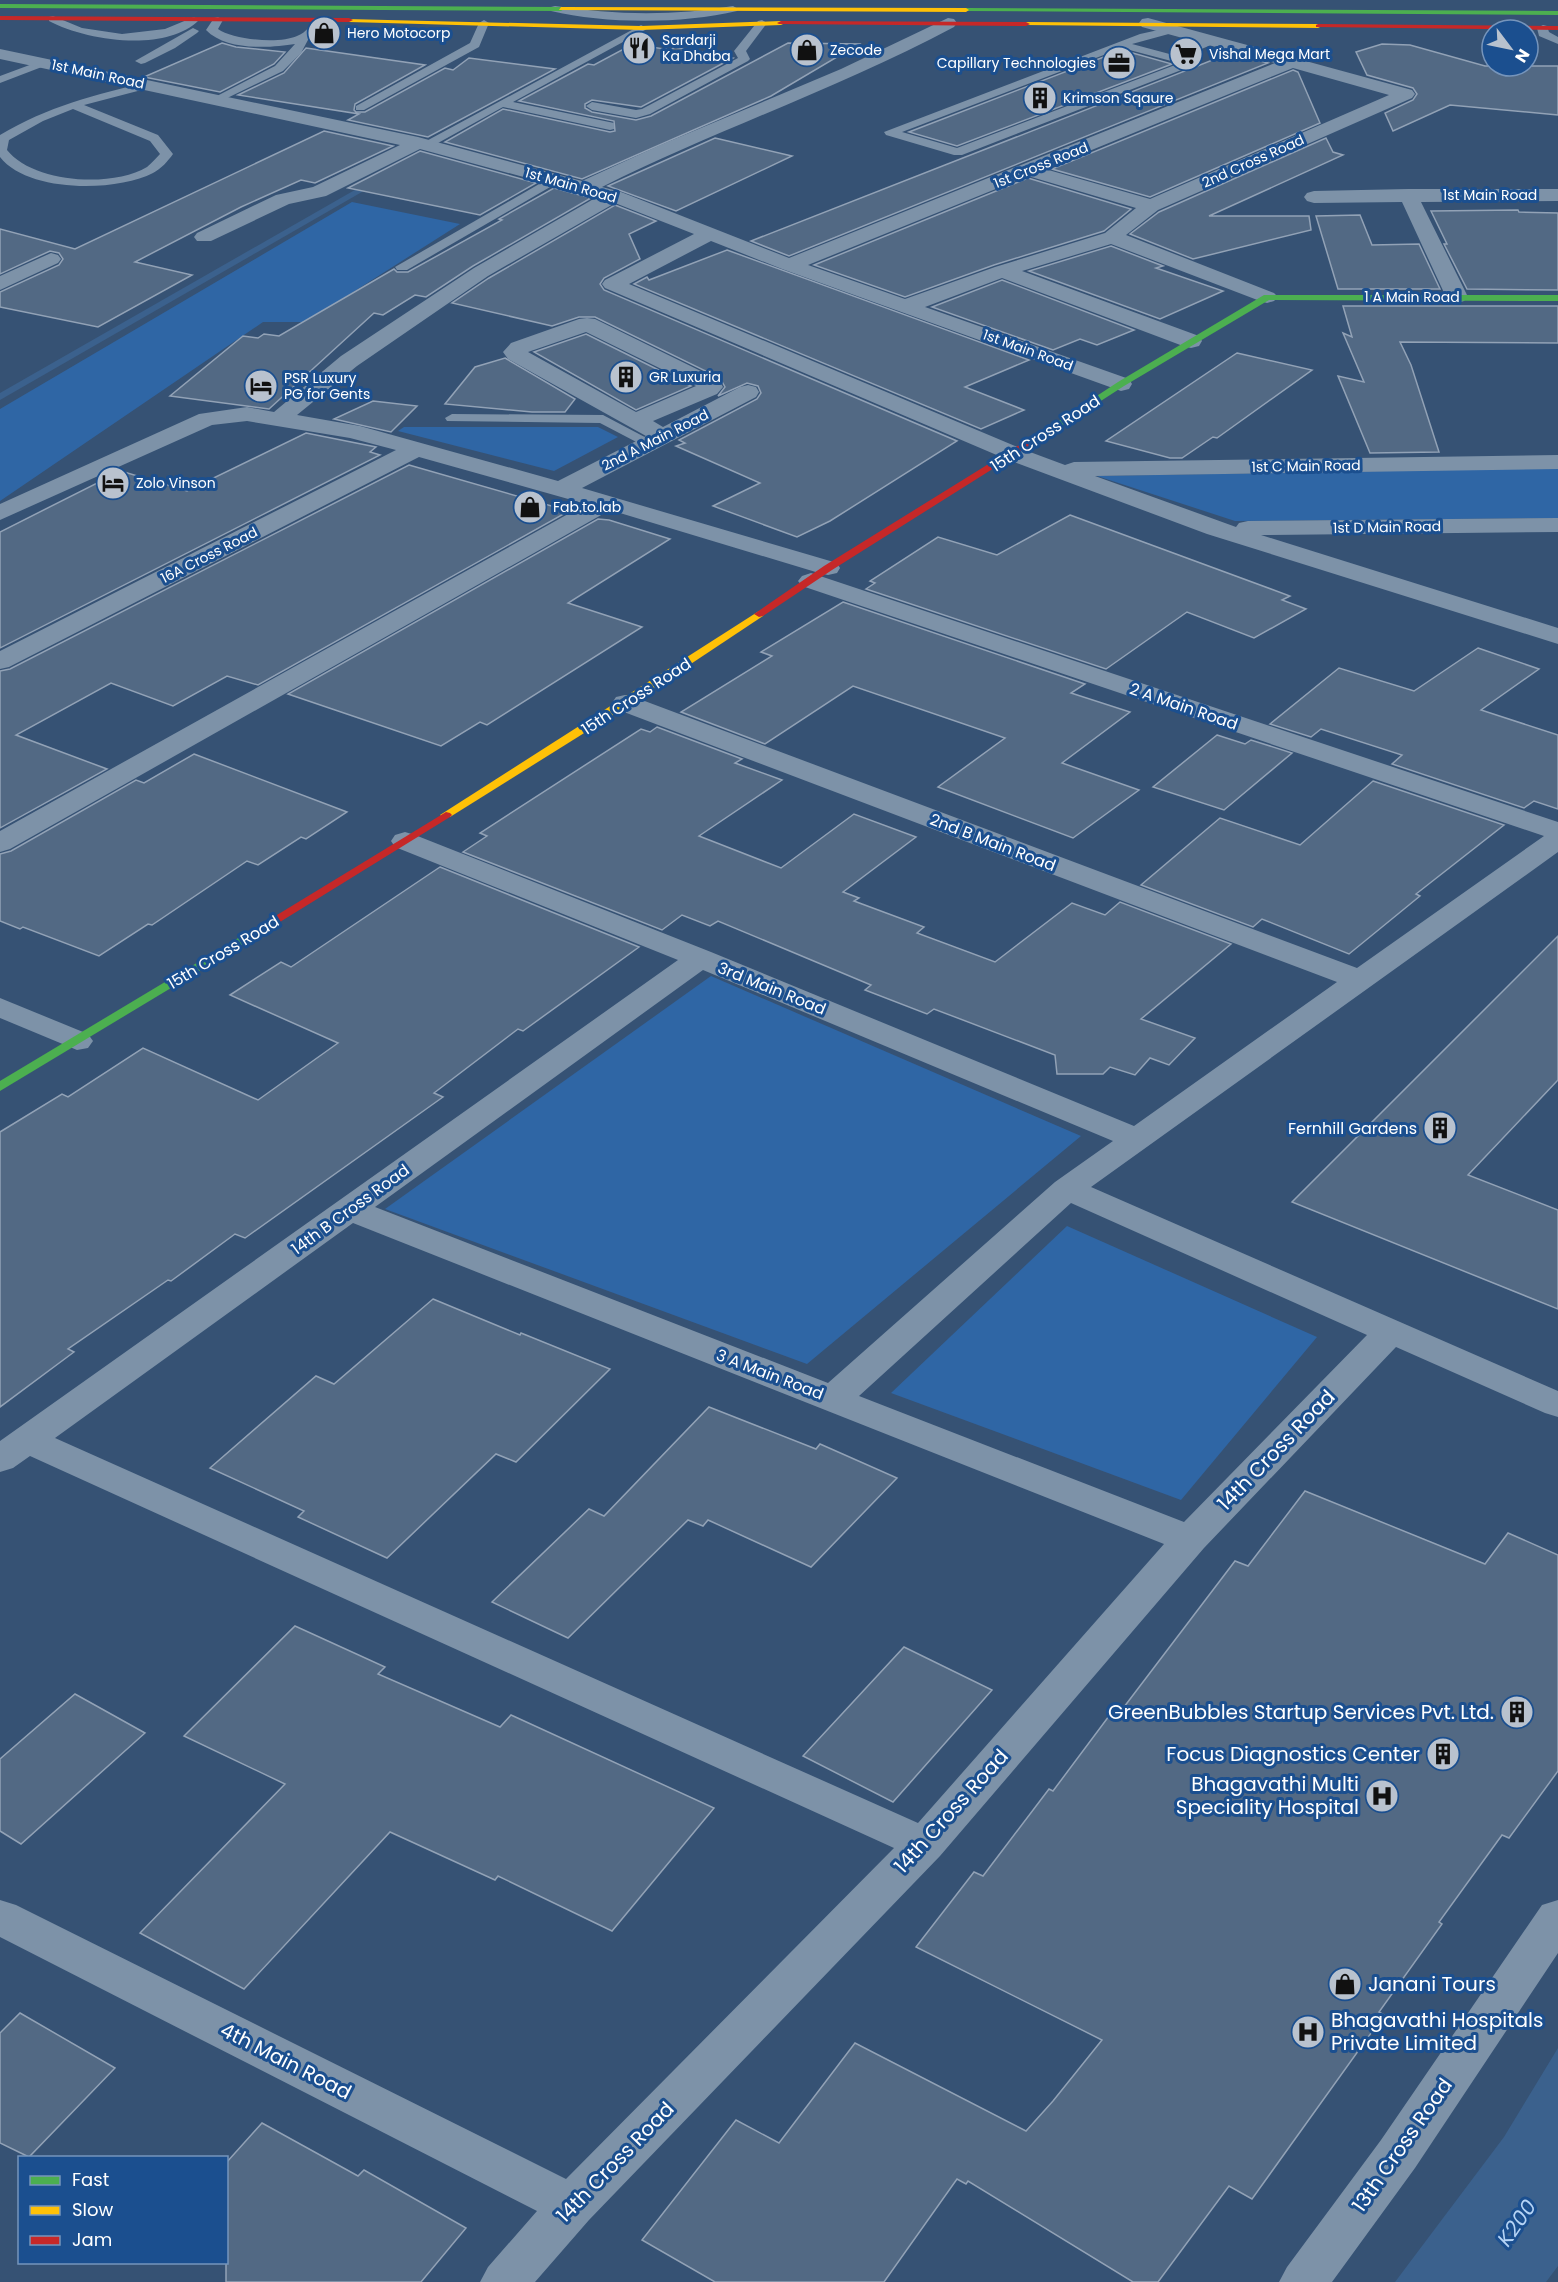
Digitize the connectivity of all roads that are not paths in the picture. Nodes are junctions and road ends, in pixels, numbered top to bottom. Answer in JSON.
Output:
{"nodes":[{"id":1,"x":0,"y":6,"type":"edge"},
{"id":2,"x":1558,"y":13,"type":"edge"},
{"id":3,"x":953,"y":16,"type":"junction"},
{"id":4,"x":0,"y":18,"type":"edge"},
{"id":5,"x":207,"y":20,"type":"junction"},
{"id":6,"x":322,"y":20,"type":"junction"},
{"id":7,"x":484,"y":23,"type":"junction"},
{"id":8,"x":762,"y":23,"type":"junction"},
{"id":9,"x":1116,"y":23,"type":"junction"},
{"id":10,"x":1148,"y":23,"type":"junction"},
{"id":11,"x":641,"y":28,"type":"junction"},
{"id":12,"x":1543,"y":28,"type":"junction"},
{"id":13,"x":1558,"y":28,"type":"edge"},
{"id":14,"x":1172,"y":30,"type":"junction"},
{"id":15,"x":304,"y":38,"type":"junction"},
{"id":16,"x":1208,"y":40,"type":"junction"},
{"id":17,"x":1558,"y":40,"type":"edge"},
{"id":18,"x":1122,"y":45,"type":"junction"},
{"id":19,"x":0,"y":54,"type":"edge"},
{"id":20,"x":1180,"y":60,"type":"junction"},
{"id":21,"x":141,"y":61,"type":"dead end"},
{"id":22,"x":43,"y":63,"type":"junction"},
{"id":23,"x":1291,"y":63,"type":"junction"},
{"id":24,"x":0,"y":80,"type":"edge"},
{"id":25,"x":149,"y":85,"type":"junction"},
{"id":26,"x":219,"y":99,"type":"junction"},
{"id":27,"x":72,"y":104,"type":"junction"},
{"id":28,"x":504,"y":104,"type":"junction"},
{"id":29,"x":592,"y":106,"type":"dead end"},
{"id":30,"x":360,"y":108,"type":"dead end"},
{"id":31,"x":894,"y":118,"type":"dead end"},
{"id":32,"x":610,"y":126,"type":"dead end"},
{"id":33,"x":422,"y":144,"type":"junction"},
{"id":34,"x":1029,"y":170,"type":"junction"},
{"id":35,"x":553,"y":180,"type":"junction"},
{"id":36,"x":584,"y":188,"type":"junction"},
{"id":37,"x":1408,"y":195,"type":"junction"},
{"id":38,"x":1558,"y":195,"type":"edge"},
{"id":39,"x":614,"y":196,"type":"junction"},
{"id":40,"x":1314,"y":197,"type":"dead end"},
{"id":41,"x":1151,"y":206,"type":"junction"},
{"id":42,"x":710,"y":234,"type":"junction"},
{"id":43,"x":204,"y":237,"type":"dead end"},
{"id":44,"x":1112,"y":237,"type":"junction"},
{"id":45,"x":51,"y":259,"type":"dead end"},
{"id":46,"x":789,"y":265,"type":"junction"},
{"id":47,"x":402,"y":267,"type":"dead end"},
{"id":48,"x":1002,"y":271,"type":"junction"},
{"id":49,"x":0,"y":284,"type":"edge"},
{"id":50,"x":1267,"y":297,"type":"junction"},
{"id":51,"x":1457,"y":297,"type":"junction"},
{"id":52,"x":1558,"y":298,"type":"edge"},
{"id":53,"x":907,"y":306,"type":"junction"},
{"id":54,"x":1191,"y":341,"type":"junction"},
{"id":55,"x":1121,"y":384,"type":"junction"},
{"id":56,"x":748,"y":392,"type":"dead end"},
{"id":57,"x":280,"y":418,"type":"junction"},
{"id":58,"x":452,"y":418,"type":"dead end"},
{"id":59,"x":635,"y":421,"type":"junction"},
{"id":60,"x":656,"y":439,"type":"junction"},
{"id":61,"x":418,"y":448,"type":"junction"},
{"id":62,"x":1014,"y":454,"type":"junction"},
{"id":63,"x":1558,"y":462,"type":"edge"},
{"id":64,"x":1053,"y":469,"type":"junction"},
{"id":65,"x":561,"y":489,"type":"junction"},
{"id":66,"x":607,"y":502,"type":"junction"},
{"id":67,"x":0,"y":513,"type":"edge"},
{"id":68,"x":1558,"y":525,"type":"edge"},
{"id":69,"x":1216,"y":529,"type":"junction"},
{"id":70,"x":819,"y":574,"type":"junction"},
{"id":71,"x":1558,"y":636,"type":"edge"},
{"id":72,"x":0,"y":661,"type":"edge"},
{"id":73,"x":625,"y":703,"type":"junction"},
{"id":74,"x":1558,"y":831,"type":"edge"},
{"id":75,"x":1558,"y":839,"type":"edge"},
{"id":76,"x":405,"y":841,"type":"junction"},
{"id":77,"x":0,"y":843,"type":"edge"},
{"id":78,"x":700,"y":958,"type":"junction"},
{"id":79,"x":1360,"y":980,"type":"junction"},
{"id":80,"x":0,"y":1006,"type":"edge"},
{"id":81,"x":77,"y":1041,"type":"junction"},
{"id":82,"x":0,"y":1088,"type":"edge"},
{"id":83,"x":1138,"y":1139,"type":"junction"},
{"id":84,"x":1067,"y":1190,"type":"junction"},
{"id":85,"x":349,"y":1209,"type":"junction"},
{"id":86,"x":1389,"y":1333,"type":"junction"},
{"id":87,"x":834,"y":1400,"type":"junction"},
{"id":88,"x":1558,"y":1405,"type":"edge"},
{"id":89,"x":14,"y":1450,"type":"edge"},
{"id":90,"x":1190,"y":1539,"type":"junction"},
{"id":91,"x":925,"y":1844,"type":"junction"},
{"id":92,"x":0,"y":1917,"type":"edge"},
{"id":93,"x":1558,"y":1917,"type":"edge"},
{"id":94,"x":572,"y":2205,"type":"junction"},
{"id":95,"x":505,"y":2282,"type":"edge"},
{"id":96,"x":1304,"y":2282,"type":"edge"}],
"edges":[{"from":1,"to":3,"type":"main road"},
{"from":2,"to":3,"type":"main road"},
{"from":3,"to":8,"type":"main road"},
{"from":3,"to":9,"type":"main road"},
{"from":3,"to":36,"type":"street"},
{"from":4,"to":5,"type":"main road"},
{"from":5,"to":6,"type":"main road"},
{"from":5,"to":15,"type":"lane"},
{"from":5,"to":21,"type":"lane"},
{"from":6,"to":7,"type":"main road"},
{"from":6,"to":15,"type":"lane"},
{"from":7,"to":11,"type":"main road"},
{"from":7,"to":30,"type":"lane"},
{"from":8,"to":11,"type":"main road"},
{"from":8,"to":29,"type":"lane"},
{"from":9,"to":10,"type":"main road"},
{"from":9,"to":31,"type":"lane"},
{"from":10,"to":12,"type":"main road"},
{"from":10,"to":14,"type":"street","name":"2nd Cross Road"},
{"from":11,"to":28,"type":"lane"},
{"from":12,"to":13,"type":"main road"},
{"from":12,"to":17,"type":"lane"},
{"from":14,"to":16,"type":"street","name":"2nd Cross Road"},
{"from":14,"to":18,"type":"lane"},
{"from":15,"to":26,"type":"lane"},
{"from":16,"to":20,"type":"lane"},
{"from":16,"to":23,"type":"street","name":"2nd Cross Road"},
{"from":18,"to":20,"type":"lane"},
{"from":18,"to":20,"type":"lane"},
{"from":19,"to":22,"type":"street","name":"1st Main Road"},
{"from":22,"to":24,"type":"lane"},
{"from":22,"to":25,"type":"street","name":"1st Main Road"},
{"from":23,"to":34,"type":"street","name":"1st Cross Road"},
{"from":23,"to":41,"type":"street","name":"2nd Cross Road"},
{"from":25,"to":26,"type":"street","name":"1st Main Road"},
{"from":25,"to":27,"type":"lane"},
{"from":26,"to":33,"type":"street","name":"1st Main Road"},
{"from":27,"to":27,"type":"lane"},
{"from":28,"to":32,"type":"lane"},
{"from":28,"to":33,"type":"lane"},
{"from":33,"to":35,"type":"street","name":"1st Main Road"},
{"from":33,"to":43,"type":"street"},
{"from":34,"to":41,"type":"street"},
{"from":34,"to":46,"type":"street","name":"1st Cross Road"},
{"from":35,"to":36,"type":"street","name":"1st Main Road"},
{"from":35,"to":47,"type":"lane"},
{"from":36,"to":39,"type":"street","name":"1st Main Road"},
{"from":37,"to":38,"type":"street","name":"1st Main Road"},
{"from":37,"to":40,"type":"street","name":"1st Main Road"},
{"from":37,"to":51,"type":"street"},
{"from":39,"to":42,"type":"street","name":"1st Main Road"},
{"from":39,"to":57,"type":"street"},
{"from":41,"to":44,"type":"street","name":"2nd Cross Road"},
{"from":42,"to":46,"type":"street","name":"1st Main Road"},
{"from":42,"to":62,"type":"street"},
{"from":44,"to":48,"type":"street","name":"2nd Cross Road"},
{"from":44,"to":50,"type":"street"},
{"from":45,"to":49,"type":"street"},
{"from":46,"to":53,"type":"street","name":"1st Main Road"},
{"from":48,"to":53,"type":"street","name":"2nd Cross Road"},
{"from":48,"to":54,"type":"street"},
{"from":50,"to":51,"type":"main road","name":"1 A Main Road"},
{"from":50,"to":54,"type":"main road","name":"15th Cross Road"},
{"from":51,"to":52,"type":"main road","name":"1 A Main Road"},
{"from":53,"to":55,"type":"street","name":"1st Main Road"},
{"from":54,"to":55,"type":"main road","name":"15th Cross Road"},
{"from":55,"to":62,"type":"main road","name":"15th Cross Road"},
{"from":56,"to":60,"type":"street","name":"2nd A Main Road"},
{"from":57,"to":61,"type":"street","name":"2 A Main Road"},
{"from":57,"to":67,"type":"street","name":"2 A Main Road"},
{"from":58,"to":60,"type":"lane"},
{"from":59,"to":59,"type":"street"},
{"from":59,"to":60,"type":"street"},
{"from":60,"to":65,"type":"street","name":"2nd A Main Road"},
{"from":61,"to":65,"type":"street","name":"2 A Main Road"},
{"from":61,"to":72,"type":"street","name":"16A Cross Road"},
{"from":62,"to":64,"type":"street"},
{"from":62,"to":70,"type":"main road","name":"15th Cross Road"},
{"from":63,"to":64,"type":"street","name":"1st C Main Road"},
{"from":64,"to":69,"type":"street"},
{"from":65,"to":66,"type":"street","name":"2 A Main Road"},
{"from":66,"to":70,"type":"street","name":"2 A Main Road"},
{"from":66,"to":77,"type":"street"},
{"from":68,"to":69,"type":"street","name":"1st D Main Road"},
{"from":69,"to":71,"type":"street"},
{"from":70,"to":73,"type":"main road","name":"15th Cross Road"},
{"from":70,"to":74,"type":"street","name":"2 A Main Road"},
{"from":73,"to":76,"type":"main road","name":"15th Cross Road"},
{"from":73,"to":79,"type":"street","name":"2nd B Main Road"},
{"from":75,"to":79,"type":"street"},
{"from":76,"to":78,"type":"street","name":"3rd Main Road"},
{"from":76,"to":81,"type":"main road","name":"15th Cross Road"},
{"from":78,"to":83,"type":"street","name":"3rd Main Road"},
{"from":78,"to":85,"type":"street","name":"14th B Cross Road"},
{"from":79,"to":83,"type":"street"},
{"from":80,"to":81,"type":"street"},
{"from":81,"to":82,"type":"main road","name":"15th Cross Road"},
{"from":83,"to":84,"type":"street"},
{"from":84,"to":86,"type":"street"},
{"from":84,"to":87,"type":"street"},
{"from":85,"to":87,"type":"street","name":"3 A Main Road"},
{"from":85,"to":89,"type":"street","name":"14th B Cross Road"},
{"from":86,"to":88,"type":"street"},
{"from":86,"to":90,"type":"street","name":"14th Cross Road"},
{"from":87,"to":90,"type":"street","name":"3 A Main Road"},
{"from":89,"to":91,"type":"street"},
{"from":90,"to":91,"type":"street","name":"14th Cross Road"},
{"from":91,"to":94,"type":"street","name":"14th Cross Road"},
{"from":92,"to":94,"type":"street","name":"4th Main Road"},
{"from":93,"to":96,"type":"street","name":"13th Cross Road"},
{"from":94,"to":95,"type":"street","name":"14th Cross Road"}]}
